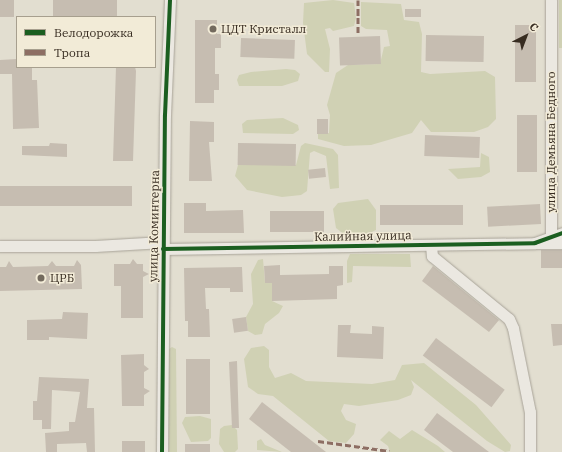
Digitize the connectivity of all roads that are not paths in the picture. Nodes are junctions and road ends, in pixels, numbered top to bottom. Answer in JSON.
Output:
{"nodes":[{"id":1,"x":170,"y":0,"type":"edge"},
{"id":2,"x":551,"y":0,"type":"edge"},
{"id":3,"x":562,"y":233,"type":"edge"},
{"id":4,"x":551,"y":235,"type":"junction"},
{"id":5,"x":535,"y":243,"type":"junction"},
{"id":6,"x":562,"y":243,"type":"edge"},
{"id":7,"x":431,"y":245,"type":"junction"},
{"id":8,"x":0,"y":246,"type":"edge"},
{"id":9,"x":163,"y":246,"type":"junction"},
{"id":10,"x":162,"y":452,"type":"edge"},
{"id":11,"x":530,"y":452,"type":"edge"}],
"edges":[{"from":1,"to":9,"type":"street","name":"улица Коминтерна"},
{"from":2,"to":4,"type":"street","name":"улица Демьяна Бедного"},
{"from":3,"to":4,"type":"street","name":"Калийная улица"},
{"from":4,"to":5,"type":"street","name":"Калийная улица"},
{"from":5,"to":6,"type":"street"},
{"from":5,"to":7,"type":"street","name":"Калийная улица"},
{"from":7,"to":9,"type":"street","name":"Калийная улица"},
{"from":7,"to":11,"type":"street"},
{"from":8,"to":9,"type":"street","name":"Калийная улица"},
{"from":9,"to":10,"type":"street","name":"улица Коминтерна"}]}
